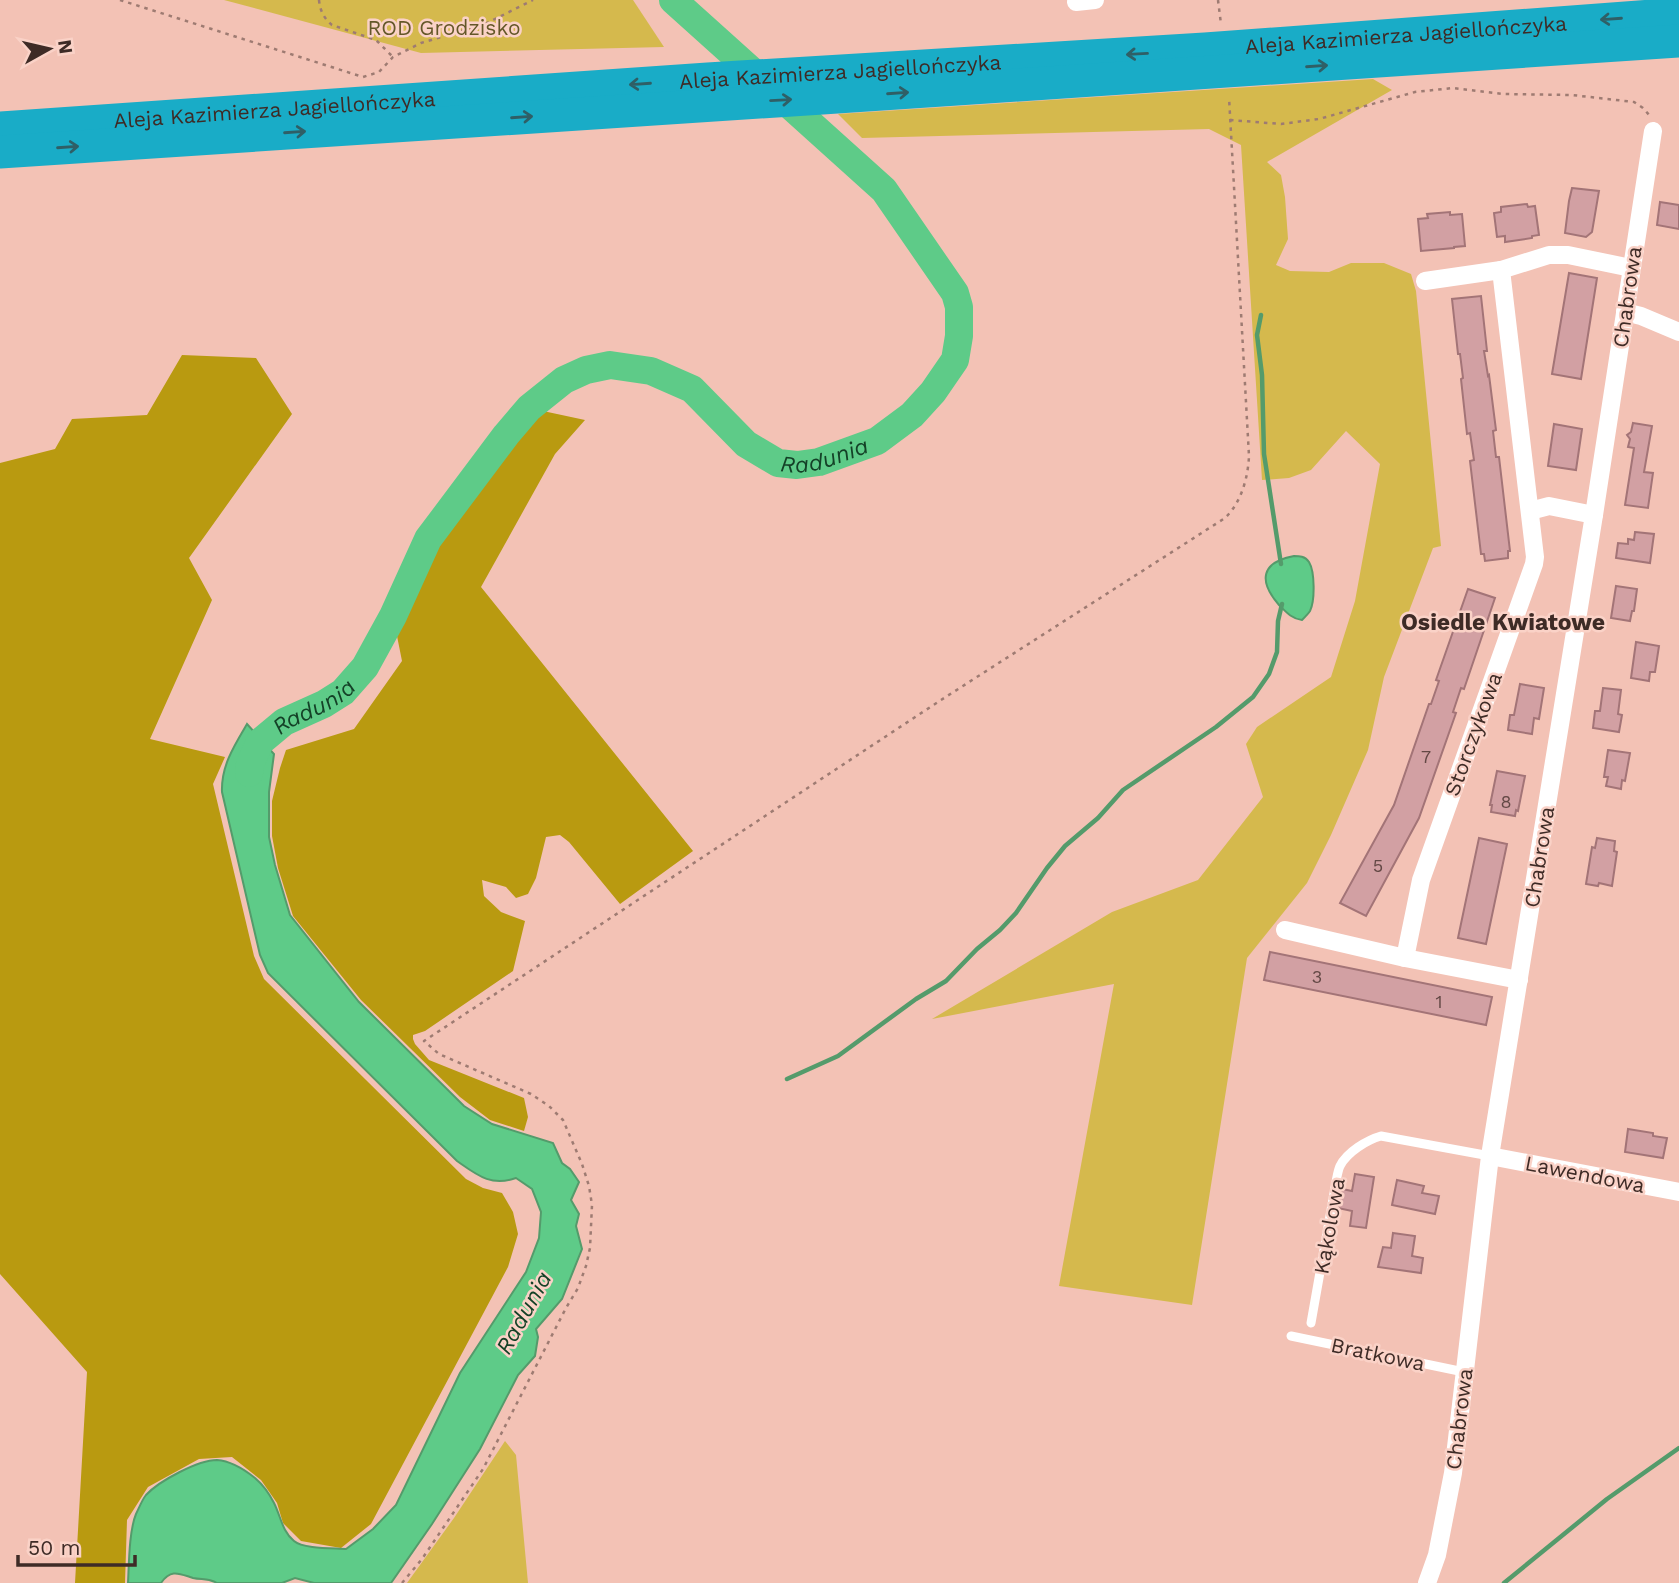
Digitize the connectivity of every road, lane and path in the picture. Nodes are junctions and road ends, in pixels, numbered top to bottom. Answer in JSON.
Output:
{"nodes":[{"id":1,"x":120,"y":0,"type":"edge"},
{"id":2,"x":319,"y":0,"type":"edge"},
{"id":3,"x":533,"y":0,"type":"edge"},
{"id":4,"x":1096,"y":0,"type":"edge"},
{"id":5,"x":1218,"y":0,"type":"edge"},
{"id":6,"x":1076,"y":2,"type":"dead end"},
{"id":7,"x":1679,"y":14,"type":"edge"},
{"id":8,"x":1679,"y":41,"type":"edge"},
{"id":9,"x":393,"y":58,"type":"junction"},
{"id":10,"x":1226,"y":60,"type":"junction"},
{"id":11,"x":825,"y":85,"type":"junction"},
{"id":12,"x":1230,"y":120,"type":"junction"},
{"id":13,"x":0,"y":128,"type":"edge"},
{"id":14,"x":1653,"y":131,"type":"joint"},
{"id":15,"x":0,"y":152,"type":"edge"},
{"id":16,"x":1631,"y":268,"type":"junction"},
{"id":17,"x":1501,"y":270,"type":"junction"},
{"id":18,"x":1425,"y":281,"type":"dead end"},
{"id":19,"x":1625,"y":312,"type":"junction"},
{"id":20,"x":1679,"y":332,"type":"edge"},
{"id":21,"x":1530,"y":510,"type":"junction"},
{"id":22,"x":1594,"y":514,"type":"junction"},
{"id":23,"x":1285,"y":930,"type":"dead end"},
{"id":24,"x":1405,"y":958,"type":"junction"},
{"id":25,"x":1519,"y":980,"type":"junction"},
{"id":26,"x":1490,"y":1156,"type":"junction"},
{"id":27,"x":1679,"y":1192,"type":"edge"},
{"id":28,"x":1311,"y":1324,"type":"dead end"},
{"id":29,"x":1291,"y":1336,"type":"dead end"},
{"id":30,"x":1464,"y":1372,"type":"junction"},
{"id":31,"x":402,"y":1583,"type":"edge"},
{"id":32,"x":1427,"y":1583,"type":"edge"}],
"edges":[{"from":1,"to":9,"type":"path"},
{"from":2,"to":9,"type":"path"},
{"from":3,"to":9,"type":"path"},
{"from":4,"to":6,"type":"street"},
{"from":5,"to":10,"type":"path"},
{"from":7,"to":10,"type":"highway","name":"Aleja Kazimierza Jagiellończyka","one_way":true},
{"from":10,"to":8,"type":"highway","name":"Aleja Kazimierza Jagiellończyka","one_way":true},
{"from":10,"to":11,"type":"highway","name":"Aleja Kazimierza Jagiellończyka"},
{"from":10,"to":12,"type":"path"},
{"from":11,"to":13,"type":"highway","name":"Aleja Kazimierza Jagiellończyka","one_way":true},
{"from":15,"to":11,"type":"highway","name":"Aleja Kazimierza Jagiellończyka","one_way":true},
{"from":12,"to":14,"type":"path"},
{"from":12,"to":31,"type":"path"},
{"from":14,"to":16,"type":"street","name":"Chabrowa"},
{"from":16,"to":17,"type":"street"},
{"from":16,"to":19,"type":"street","name":"Chabrowa"},
{"from":17,"to":18,"type":"street"},
{"from":17,"to":21,"type":"street","name":"Storczykowa"},
{"from":19,"to":20,"type":"street"},
{"from":19,"to":22,"type":"street","name":"Chabrowa"},
{"from":21,"to":22,"type":"street"},
{"from":21,"to":24,"type":"street","name":"Storczykowa"},
{"from":22,"to":25,"type":"street","name":"Chabrowa"},
{"from":23,"to":24,"type":"street"},
{"from":24,"to":25,"type":"street"},
{"from":25,"to":26,"type":"street","name":"Chabrowa"},
{"from":26,"to":27,"type":"street","name":"Lawendowa"},
{"from":26,"to":28,"type":"lane","name":"Kąkolowa"},
{"from":26,"to":30,"type":"street","name":"Chabrowa"},
{"from":29,"to":30,"type":"lane","name":"Bratkowa"},
{"from":30,"to":32,"type":"street","name":"Chabrowa"}]}
